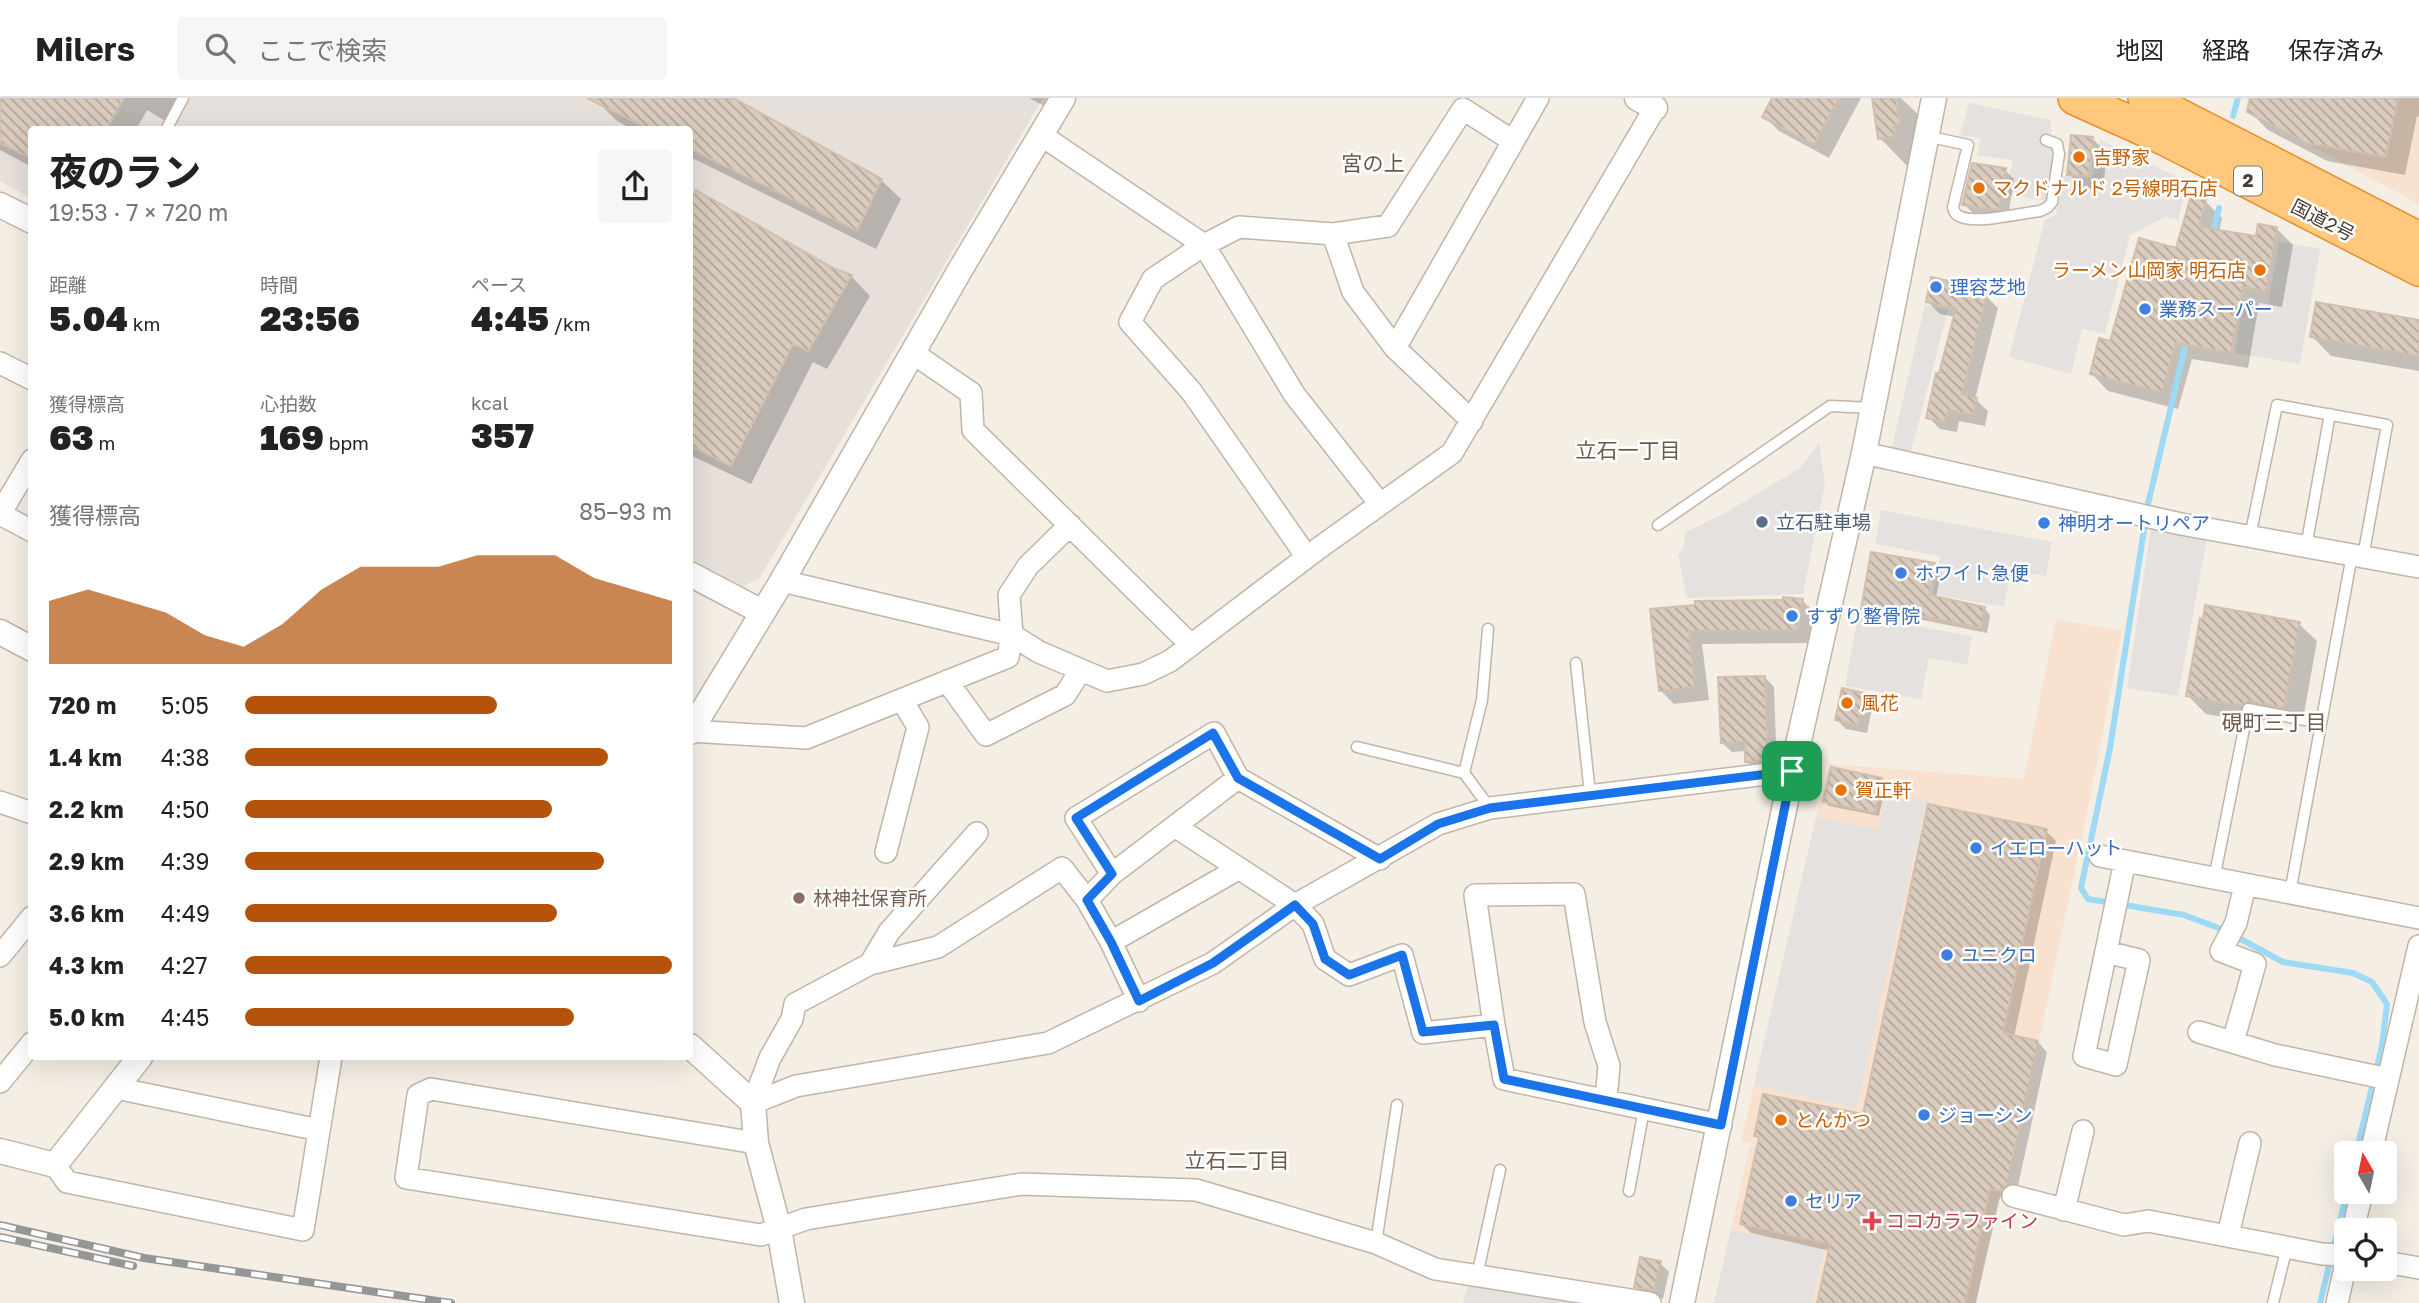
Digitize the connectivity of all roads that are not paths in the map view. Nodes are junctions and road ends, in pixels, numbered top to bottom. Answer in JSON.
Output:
{"nodes":[{"id":1,"x":183,"y":98,"type":"edge"},
{"id":2,"x":1063,"y":98,"type":"edge"},
{"id":3,"x":1538,"y":98,"type":"edge"},
{"id":4,"x":1934,"y":98,"type":"edge"},
{"id":5,"x":2075,"y":98,"type":"edge"},
{"id":6,"x":2145,"y":98,"type":"edge"},
{"id":7,"x":1646,"y":103,"type":"edge"},
{"id":8,"x":168,"y":126,"type":"edge"},
{"id":9,"x":1041,"y":135,"type":"junction"},
{"id":10,"x":1926,"y":136,"type":"junction"},
{"id":11,"x":2046,"y":140,"type":"dead end"},
{"id":12,"x":1513,"y":141,"type":"junction"},
{"id":13,"x":0,"y":205,"type":"edge"},
{"id":14,"x":28,"y":219,"type":"edge"},
{"id":15,"x":1334,"y":234,"type":"junction"},
{"id":16,"x":2419,"y":239,"type":"edge"},
{"id":17,"x":1204,"y":244,"type":"junction"},
{"id":18,"x":2419,"y":269,"type":"edge"},
{"id":19,"x":1395,"y":348,"type":"junction"},
{"id":20,"x":913,"y":353,"type":"junction"},
{"id":21,"x":0,"y":363,"type":"edge"},
{"id":22,"x":28,"y":377,"type":"edge"},
{"id":23,"x":1873,"y":408,"type":"junction"},
{"id":24,"x":2330,"y":414,"type":"junction"},
{"id":25,"x":1472,"y":421,"type":"junction"},
{"id":26,"x":1864,"y":453,"type":"junction"},
{"id":27,"x":28,"y":467,"type":"edge"},
{"id":28,"x":1380,"y":504,"type":"junction"},
{"id":29,"x":0,"y":514,"type":"edge"},
{"id":30,"x":1069,"y":525,"type":"junction"},
{"id":31,"x":1658,"y":525,"type":"dead end"},
{"id":32,"x":28,"y":529,"type":"edge"},
{"id":33,"x":2250,"y":537,"type":"junction"},
{"id":34,"x":2306,"y":547,"type":"junction"},
{"id":35,"x":2358,"y":556,"type":"junction"},
{"id":36,"x":1307,"y":557,"type":"junction"},
{"id":37,"x":2419,"y":567,"type":"edge"},
{"id":38,"x":693,"y":576,"type":"edge"},
{"id":39,"x":782,"y":581,"type":"junction"},
{"id":40,"x":762,"y":612,"type":"junction"},
{"id":41,"x":1488,"y":629,"type":"dead end"},
{"id":42,"x":0,"y":632,"type":"edge"},
{"id":43,"x":1012,"y":635,"type":"junction"},
{"id":44,"x":1191,"y":645,"type":"junction"},
{"id":45,"x":28,"y":647,"type":"edge"},
{"id":46,"x":1576,"y":663,"type":"dead end"},
{"id":47,"x":1081,"y":670,"type":"junction"},
{"id":48,"x":947,"y":681,"type":"junction"},
{"id":49,"x":902,"y":700,"type":"junction"},
{"id":50,"x":2321,"y":723,"type":"junction"},
{"id":51,"x":693,"y":727,"type":"edge"},
{"id":52,"x":693,"y":732,"type":"edge"},
{"id":53,"x":1357,"y":747,"type":"dead end"},
{"id":54,"x":1792,"y":771,"type":"junction"},
{"id":55,"x":1464,"y":773,"type":"junction"},
{"id":56,"x":1238,"y":778,"type":"junction"},
{"id":57,"x":1590,"y":794,"type":"junction"},
{"id":58,"x":0,"y":802,"type":"edge"},
{"id":59,"x":1490,"y":808,"type":"junction"},
{"id":60,"x":28,"y":812,"type":"edge"},
{"id":61,"x":1176,"y":827,"type":"junction"},
{"id":62,"x":977,"y":834,"type":"dead end"},
{"id":63,"x":886,"y":852,"type":"dead end"},
{"id":64,"x":2100,"y":856,"type":"dead end"},
{"id":65,"x":1380,"y":859,"type":"junction"},
{"id":66,"x":2125,"y":861,"type":"junction"},
{"id":67,"x":1238,"y":869,"type":"junction"},
{"id":68,"x":1112,"y":874,"type":"junction"},
{"id":69,"x":2214,"y":879,"type":"junction"},
{"id":70,"x":2245,"y":885,"type":"junction"},
{"id":71,"x":2290,"y":893,"type":"junction"},
{"id":72,"x":1087,"y":900,"type":"junction"},
{"id":73,"x":1295,"y":905,"type":"junction"},
{"id":74,"x":2419,"y":918,"type":"edge"},
{"id":75,"x":24,"y":941,"type":"edge"},
{"id":76,"x":1111,"y":942,"type":"junction"},
{"id":77,"x":2419,"y":946,"type":"edge"},
{"id":78,"x":2106,"y":952,"type":"junction"},
{"id":79,"x":0,"y":956,"type":"edge"},
{"id":80,"x":870,"y":964,"type":"junction"},
{"id":81,"x":1139,"y":1001,"type":"junction"},
{"id":82,"x":1494,"y":1025,"type":"junction"},
{"id":83,"x":2199,"y":1032,"type":"dead end"},
{"id":84,"x":2233,"y":1042,"type":"junction"},
{"id":85,"x":28,"y":1048,"type":"edge"},
{"id":86,"x":693,"y":1049,"type":"edge"},
{"id":87,"x":138,"y":1060,"type":"edge"},
{"id":88,"x":331,"y":1060,"type":"edge"},
{"id":89,"x":2388,"y":1080,"type":"junction"},
{"id":90,"x":0,"y":1083,"type":"edge"},
{"id":91,"x":116,"y":1088,"type":"junction"},
{"id":92,"x":1606,"y":1099,"type":"junction"},
{"id":93,"x":753,"y":1103,"type":"junction"},
{"id":94,"x":1397,"y":1105,"type":"dead end"},
{"id":95,"x":1644,"y":1109,"type":"junction"},
{"id":96,"x":1721,"y":1125,"type":"junction"},
{"id":97,"x":319,"y":1130,"type":"junction"},
{"id":98,"x":2083,"y":1131,"type":"dead end"},
{"id":99,"x":2374,"y":1141,"type":"edge"},
{"id":100,"x":756,"y":1143,"type":"junction"},
{"id":101,"x":2250,"y":1143,"type":"dead end"},
{"id":102,"x":0,"y":1151,"type":"edge"},
{"id":103,"x":55,"y":1165,"type":"junction"},
{"id":104,"x":1500,"y":1170,"type":"dead end"},
{"id":105,"x":1629,"y":1191,"type":"dead end"},
{"id":106,"x":2013,"y":1196,"type":"dead end"},
{"id":107,"x":2064,"y":1210,"type":"junction"},
{"id":108,"x":779,"y":1229,"type":"junction"},
{"id":109,"x":2228,"y":1235,"type":"junction"},
{"id":110,"x":1376,"y":1243,"type":"junction"},
{"id":111,"x":2287,"y":1247,"type":"junction"},
{"id":112,"x":2334,"y":1255,"type":"edge"},
{"id":113,"x":2397,"y":1264,"type":"edge"},
{"id":114,"x":2419,"y":1268,"type":"edge"},
{"id":115,"x":1477,"y":1276,"type":"junction"},
{"id":116,"x":2342,"y":1281,"type":"edge"},
{"id":117,"x":792,"y":1303,"type":"edge"},
{"id":118,"x":1650,"y":1303,"type":"edge"},
{"id":119,"x":1682,"y":1303,"type":"edge"},
{"id":120,"x":2273,"y":1303,"type":"edge"},
{"id":121,"x":2337,"y":1303,"type":"edge"}],
"edges":[{"from":1,"to":8,"type":"lane"},
{"from":2,"to":9,"type":"street"},
{"from":3,"to":12,"type":"street"},
{"from":4,"to":10,"type":"street"},
{"from":5,"to":18,"type":"highway","name":"国道2号","number":"2"},
{"from":6,"to":16,"type":"highway","name":"国道2号","number":"2"},
{"from":7,"to":25,"type":"street"},
{"from":9,"to":17,"type":"street"},
{"from":9,"to":20,"type":"street"},
{"from":10,"to":11,"type":"lane"},
{"from":10,"to":23,"type":"street"},
{"from":12,"to":15,"type":"street"},
{"from":12,"to":19,"type":"street"},
{"from":13,"to":14,"type":"street"},
{"from":15,"to":17,"type":"street"},
{"from":15,"to":19,"type":"street"},
{"from":17,"to":28,"type":"street"},
{"from":17,"to":36,"type":"street"},
{"from":19,"to":25,"type":"street"},
{"from":20,"to":30,"type":"street"},
{"from":20,"to":39,"type":"street"},
{"from":21,"to":22,"type":"street"},
{"from":23,"to":26,"type":"street"},
{"from":23,"to":31,"type":"lane"},
{"from":24,"to":33,"type":"lane"},
{"from":24,"to":34,"type":"lane"},
{"from":24,"to":35,"type":"lane"},
{"from":25,"to":28,"type":"street"},
{"from":26,"to":33,"type":"street"},
{"from":26,"to":54,"type":"street"},
{"from":27,"to":29,"type":"street"},
{"from":28,"to":36,"type":"street"},
{"from":29,"to":32,"type":"street"},
{"from":30,"to":43,"type":"street"},
{"from":30,"to":44,"type":"street"},
{"from":33,"to":34,"type":"street"},
{"from":34,"to":35,"type":"street"},
{"from":35,"to":37,"type":"street"},
{"from":35,"to":50,"type":"lane"},
{"from":36,"to":44,"type":"street"},
{"from":38,"to":40,"type":"street"},
{"from":39,"to":40,"type":"street"},
{"from":39,"to":43,"type":"street"},
{"from":40,"to":51,"type":"street"},
{"from":41,"to":55,"type":"lane"},
{"from":42,"to":45,"type":"street"},
{"from":43,"to":47,"type":"street"},
{"from":43,"to":48,"type":"street"},
{"from":44,"to":47,"type":"street"},
{"from":46,"to":57,"type":"lane"},
{"from":47,"to":48,"type":"street"},
{"from":48,"to":49,"type":"street"},
{"from":49,"to":52,"type":"street"},
{"from":49,"to":63,"type":"street"},
{"from":50,"to":69,"type":"lane"},
{"from":50,"to":71,"type":"lane"},
{"from":53,"to":55,"type":"lane"},
{"from":54,"to":57,"type":"street"},
{"from":54,"to":96,"type":"street"},
{"from":55,"to":59,"type":"lane"},
{"from":56,"to":61,"type":"street"},
{"from":56,"to":65,"type":"street"},
{"from":56,"to":68,"type":"street"},
{"from":57,"to":59,"type":"street"},
{"from":58,"to":60,"type":"street"},
{"from":59,"to":65,"type":"street"},
{"from":61,"to":67,"type":"street"},
{"from":61,"to":68,"type":"street"},
{"from":62,"to":80,"type":"street"},
{"from":64,"to":66,"type":"street"},
{"from":65,"to":73,"type":"street"},
{"from":66,"to":69,"type":"street"},
{"from":66,"to":78,"type":"street"},
{"from":67,"to":73,"type":"street"},
{"from":67,"to":76,"type":"street"},
{"from":68,"to":72,"type":"street"},
{"from":69,"to":70,"type":"street"},
{"from":70,"to":71,"type":"street"},
{"from":70,"to":84,"type":"street"},
{"from":71,"to":74,"type":"street"},
{"from":72,"to":76,"type":"street"},
{"from":72,"to":80,"type":"street"},
{"from":73,"to":81,"type":"street"},
{"from":73,"to":82,"type":"street"},
{"from":75,"to":79,"type":"street"},
{"from":76,"to":81,"type":"street"},
{"from":77,"to":89,"type":"street"},
{"from":78,"to":78,"type":"street"},
{"from":80,"to":93,"type":"street"},
{"from":81,"to":93,"type":"street"},
{"from":82,"to":92,"type":"street"},
{"from":82,"to":92,"type":"street"},
{"from":83,"to":84,"type":"street"},
{"from":84,"to":89,"type":"street"},
{"from":85,"to":90,"type":"street"},
{"from":86,"to":93,"type":"street"},
{"from":87,"to":91,"type":"street"},
{"from":88,"to":97,"type":"street"},
{"from":89,"to":99,"type":"street"},
{"from":91,"to":97,"type":"street"},
{"from":91,"to":103,"type":"street"},
{"from":92,"to":95,"type":"street"},
{"from":93,"to":100,"type":"street"},
{"from":94,"to":110,"type":"lane"},
{"from":95,"to":96,"type":"street"},
{"from":95,"to":105,"type":"lane"},
{"from":96,"to":119,"type":"street"},
{"from":97,"to":103,"type":"street"},
{"from":98,"to":107,"type":"street"},
{"from":100,"to":108,"type":"street"},
{"from":100,"to":108,"type":"street"},
{"from":101,"to":109,"type":"street"},
{"from":102,"to":103,"type":"street"},
{"from":104,"to":115,"type":"lane"},
{"from":106,"to":107,"type":"street"},
{"from":107,"to":109,"type":"street"},
{"from":108,"to":110,"type":"street"},
{"from":108,"to":117,"type":"street"},
{"from":109,"to":111,"type":"street"},
{"from":110,"to":115,"type":"street"},
{"from":111,"to":112,"type":"street"},
{"from":111,"to":120,"type":"lane"},
{"from":113,"to":114,"type":"street"},
{"from":115,"to":118,"type":"street"},
{"from":116,"to":121,"type":"street"}]}
